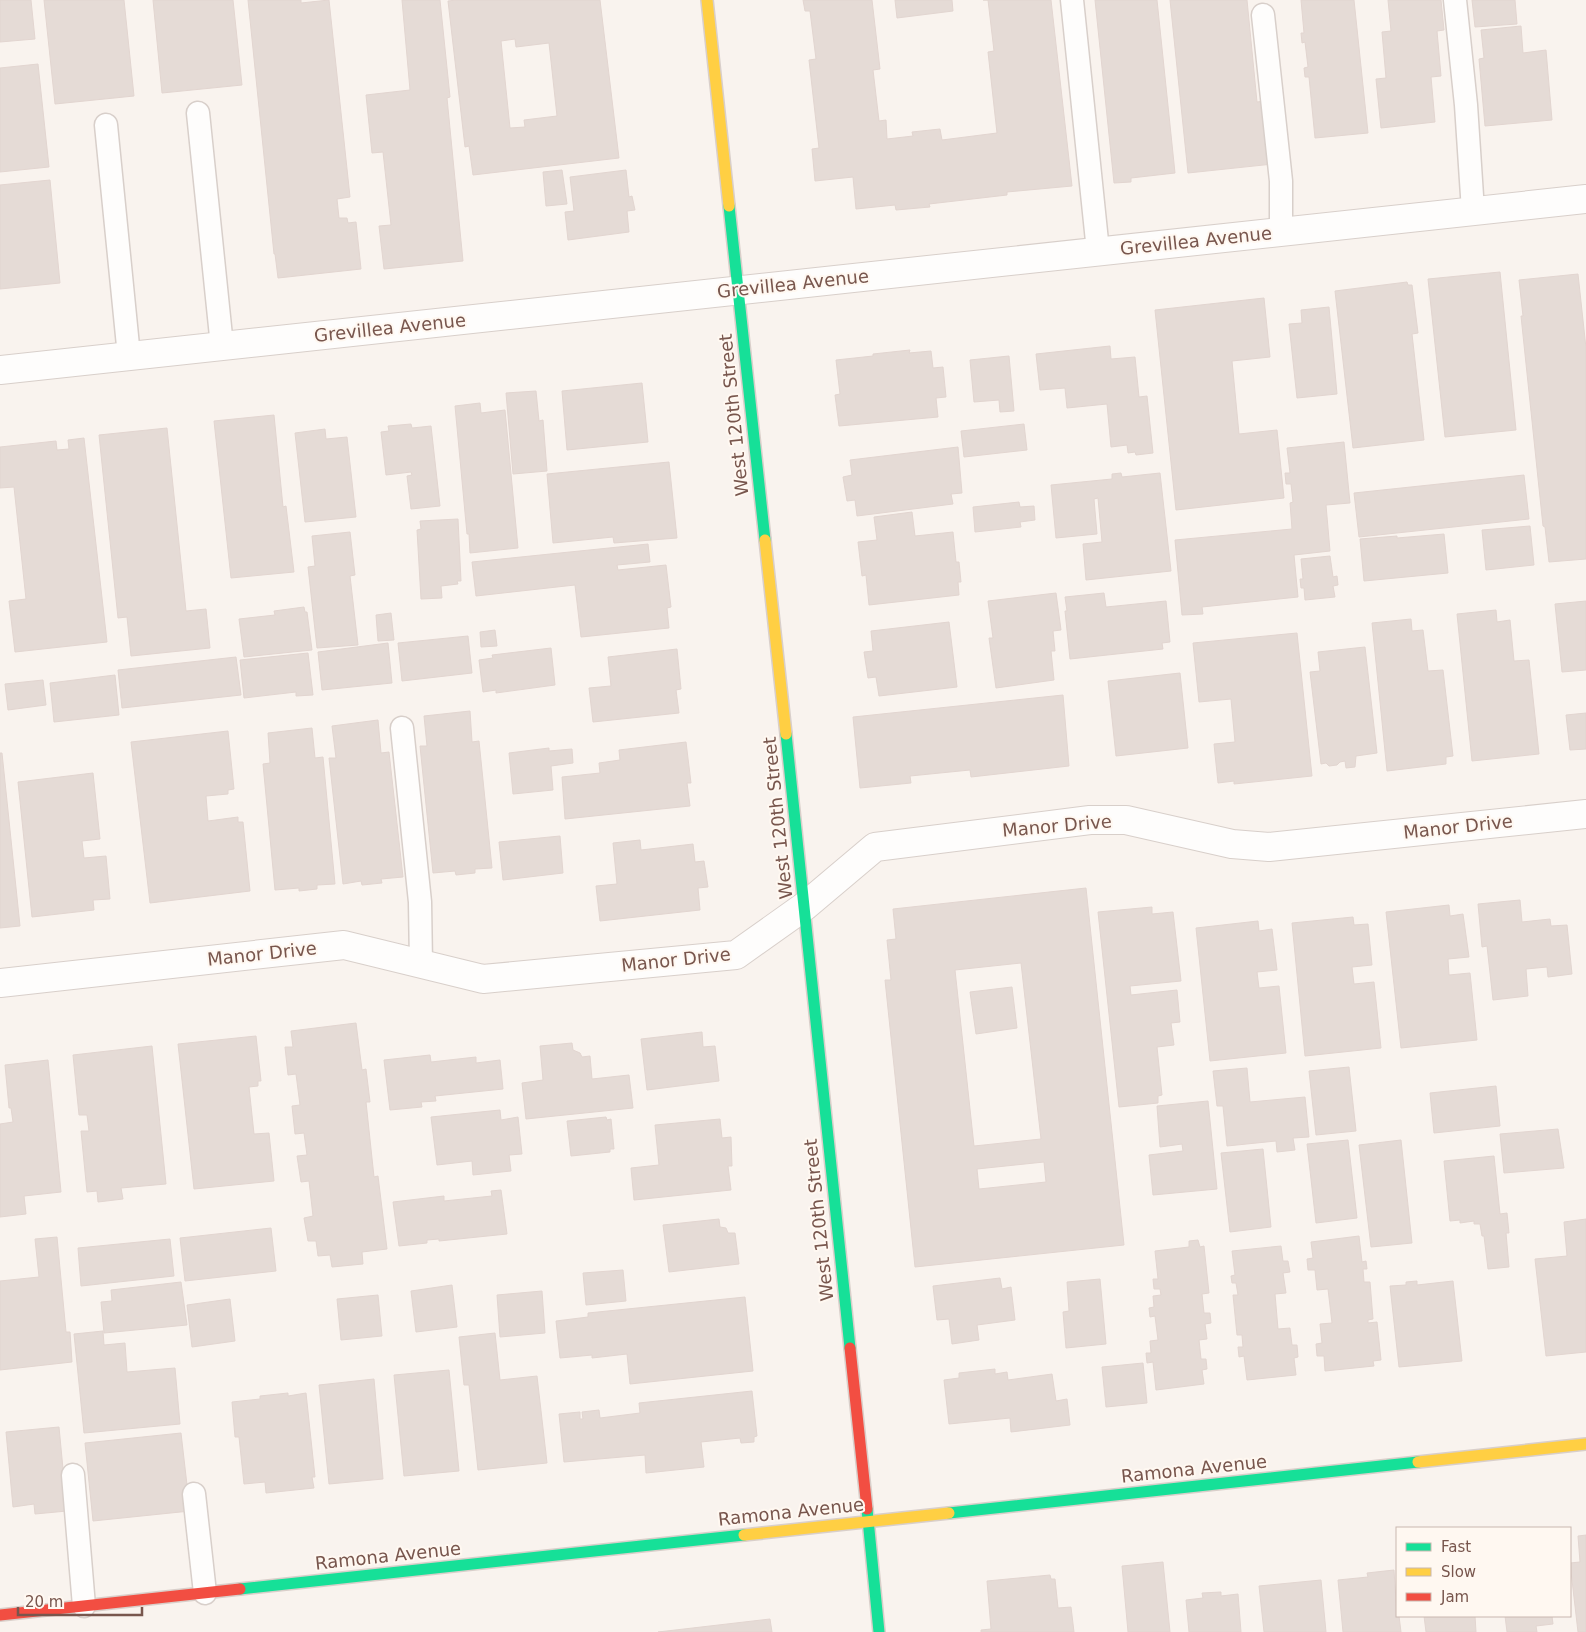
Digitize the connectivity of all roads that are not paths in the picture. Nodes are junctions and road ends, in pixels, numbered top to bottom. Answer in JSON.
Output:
{"nodes":[{"id":1,"x":707,"y":0,"type":"edge"},
{"id":2,"x":1072,"y":0,"type":"edge"},
{"id":3,"x":1455,"y":0,"type":"edge"},
{"id":4,"x":1263,"y":15,"type":"dead end"},
{"id":5,"x":198,"y":113,"type":"dead end"},
{"id":6,"x":106,"y":125,"type":"dead end"},
{"id":7,"x":1586,"y":199,"type":"edge"},
{"id":8,"x":1473,"y":211,"type":"junction"},
{"id":9,"x":1281,"y":231,"type":"junction"},
{"id":10,"x":1098,"y":251,"type":"junction"},
{"id":11,"x":738,"y":290,"type":"junction"},
{"id":12,"x":222,"y":346,"type":"junction"},
{"id":13,"x":129,"y":356,"type":"junction"},
{"id":14,"x":0,"y":370,"type":"edge"},
{"id":15,"x":402,"y":728,"type":"dead end"},
{"id":16,"x":1586,"y":814,"type":"edge"},
{"id":17,"x":805,"y":906,"type":"junction"},
{"id":18,"x":421,"y":964,"type":"junction"},
{"id":19,"x":0,"y":983,"type":"edge"},
{"id":20,"x":1586,"y":1444,"type":"edge"},
{"id":21,"x":72,"y":1475,"type":"dead end"},
{"id":22,"x":194,"y":1494,"type":"dead end"},
{"id":23,"x":867,"y":1522,"type":"junction"},
{"id":24,"x":205,"y":1593,"type":"junction"},
{"id":25,"x":84,"y":1606,"type":"junction"},
{"id":26,"x":0,"y":1615,"type":"edge"},
{"id":27,"x":879,"y":1632,"type":"edge"}],
"edges":[{"from":1,"to":11,"type":"main road","name":"West 120th Street"},
{"from":2,"to":10,"type":"lane"},
{"from":3,"to":8,"type":"lane"},
{"from":4,"to":9,"type":"lane"},
{"from":5,"to":12,"type":"lane"},
{"from":6,"to":13,"type":"lane"},
{"from":7,"to":8,"type":"street","name":"Grevillea Avenue"},
{"from":8,"to":9,"type":"street","name":"Grevillea Avenue"},
{"from":9,"to":10,"type":"street","name":"Grevillea Avenue"},
{"from":10,"to":11,"type":"street","name":"Grevillea Avenue"},
{"from":11,"to":12,"type":"street","name":"Grevillea Avenue"},
{"from":11,"to":17,"type":"main road","name":"West 120th Street"},
{"from":12,"to":13,"type":"street","name":"Grevillea Avenue"},
{"from":13,"to":14,"type":"street","name":"Grevillea Avenue"},
{"from":15,"to":18,"type":"lane"},
{"from":16,"to":17,"type":"street","name":"Manor Drive"},
{"from":17,"to":18,"type":"street","name":"Manor Drive"},
{"from":17,"to":23,"type":"main road","name":"West 120th Street"},
{"from":18,"to":19,"type":"street","name":"Manor Drive"},
{"from":20,"to":23,"type":"main road","name":"Ramona Avenue"},
{"from":21,"to":25,"type":"lane"},
{"from":22,"to":24,"type":"lane"},
{"from":23,"to":24,"type":"main road","name":"Ramona Avenue"},
{"from":23,"to":27,"type":"main road","name":"West 120th Street"},
{"from":24,"to":25,"type":"main road","name":"Ramona Avenue"},
{"from":25,"to":26,"type":"main road","name":"Ramona Avenue"}]}
